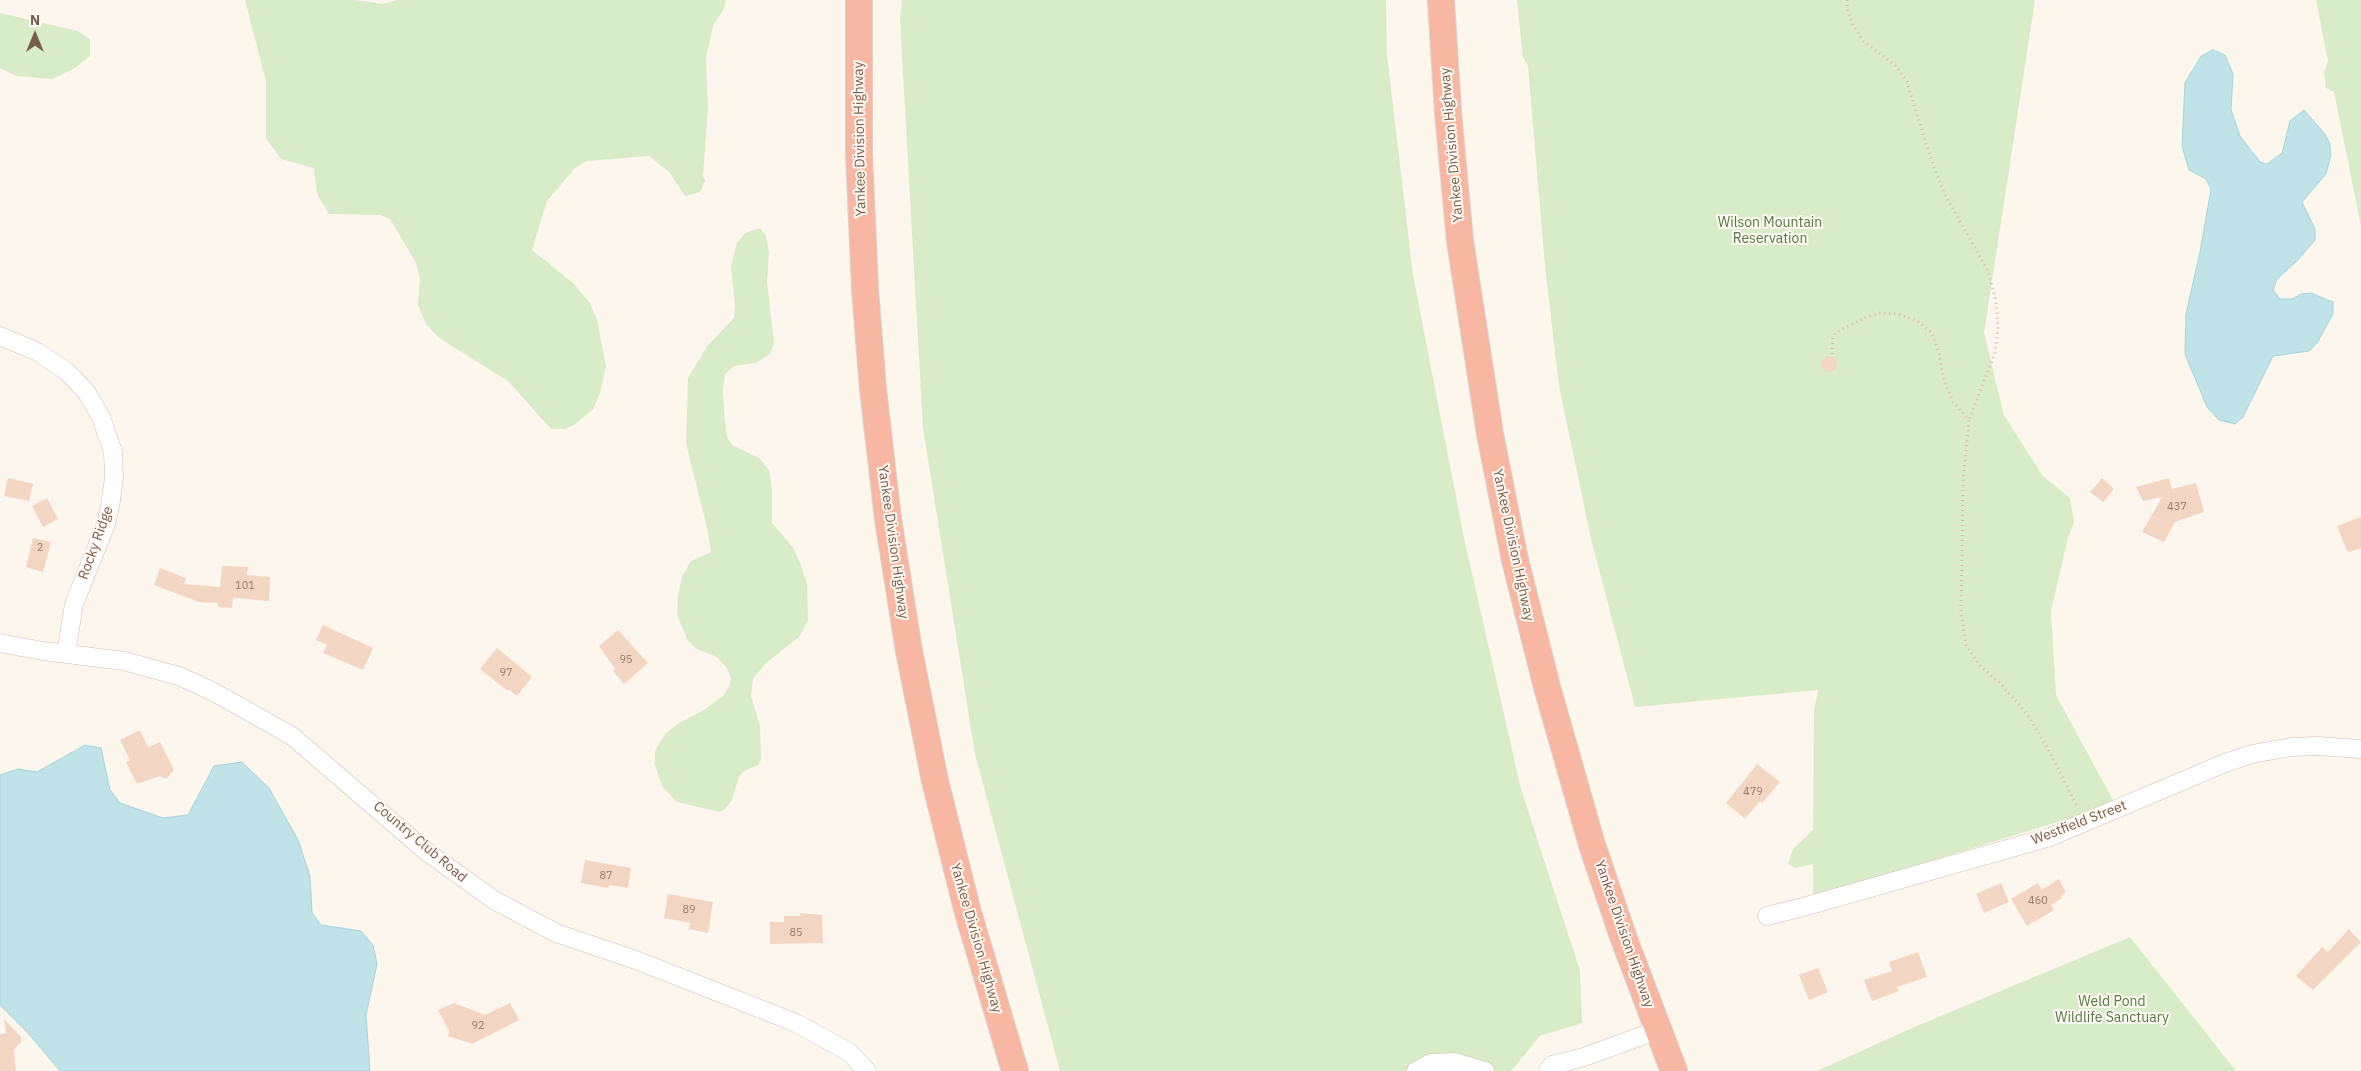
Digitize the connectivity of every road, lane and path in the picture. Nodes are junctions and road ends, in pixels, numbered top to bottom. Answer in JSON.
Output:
{"nodes":[{"id":1,"x":859,"y":0,"type":"edge"},
{"id":2,"x":1441,"y":0,"type":"edge"},
{"id":3,"x":1847,"y":0,"type":"edge"},
{"id":4,"x":0,"y":336,"type":"edge"},
{"id":5,"x":1832,"y":354,"type":"dead end"},
{"id":6,"x":1969,"y":420,"type":"junction"},
{"id":7,"x":0,"y":642,"type":"edge"},
{"id":8,"x":66,"y":654,"type":"junction"},
{"id":9,"x":2361,"y":749,"type":"edge"},
{"id":10,"x":2085,"y":823,"type":"junction"},
{"id":11,"x":1767,"y":916,"type":"dead end"},
{"id":12,"x":1658,"y":1030,"type":"junction"},
{"id":13,"x":867,"y":1071,"type":"edge"},
{"id":14,"x":1015,"y":1071,"type":"edge"},
{"id":15,"x":1416,"y":1071,"type":"edge"},
{"id":16,"x":1485,"y":1071,"type":"edge"},
{"id":17,"x":1548,"y":1071,"type":"edge"},
{"id":18,"x":1674,"y":1071,"type":"edge"}],
"edges":[{"from":1,"to":14,"type":"highway","name":"Yankee Division Highway"},
{"from":2,"to":12,"type":"highway","name":"Yankee Division Highway"},
{"from":3,"to":6,"type":"path"},
{"from":4,"to":8,"type":"street","name":"Rocky Ridge"},
{"from":5,"to":6,"type":"path"},
{"from":6,"to":10,"type":"path"},
{"from":7,"to":8,"type":"street","name":"Country Club Road"},
{"from":8,"to":13,"type":"street","name":"Country Club Road"},
{"from":9,"to":10,"type":"street","name":"Westfield Street"},
{"from":10,"to":11,"type":"street","name":"Westfield Street"},
{"from":12,"to":17,"type":"street"},
{"from":12,"to":18,"type":"highway","name":"Yankee Division Highway"},
{"from":15,"to":16,"type":"street"}]}
